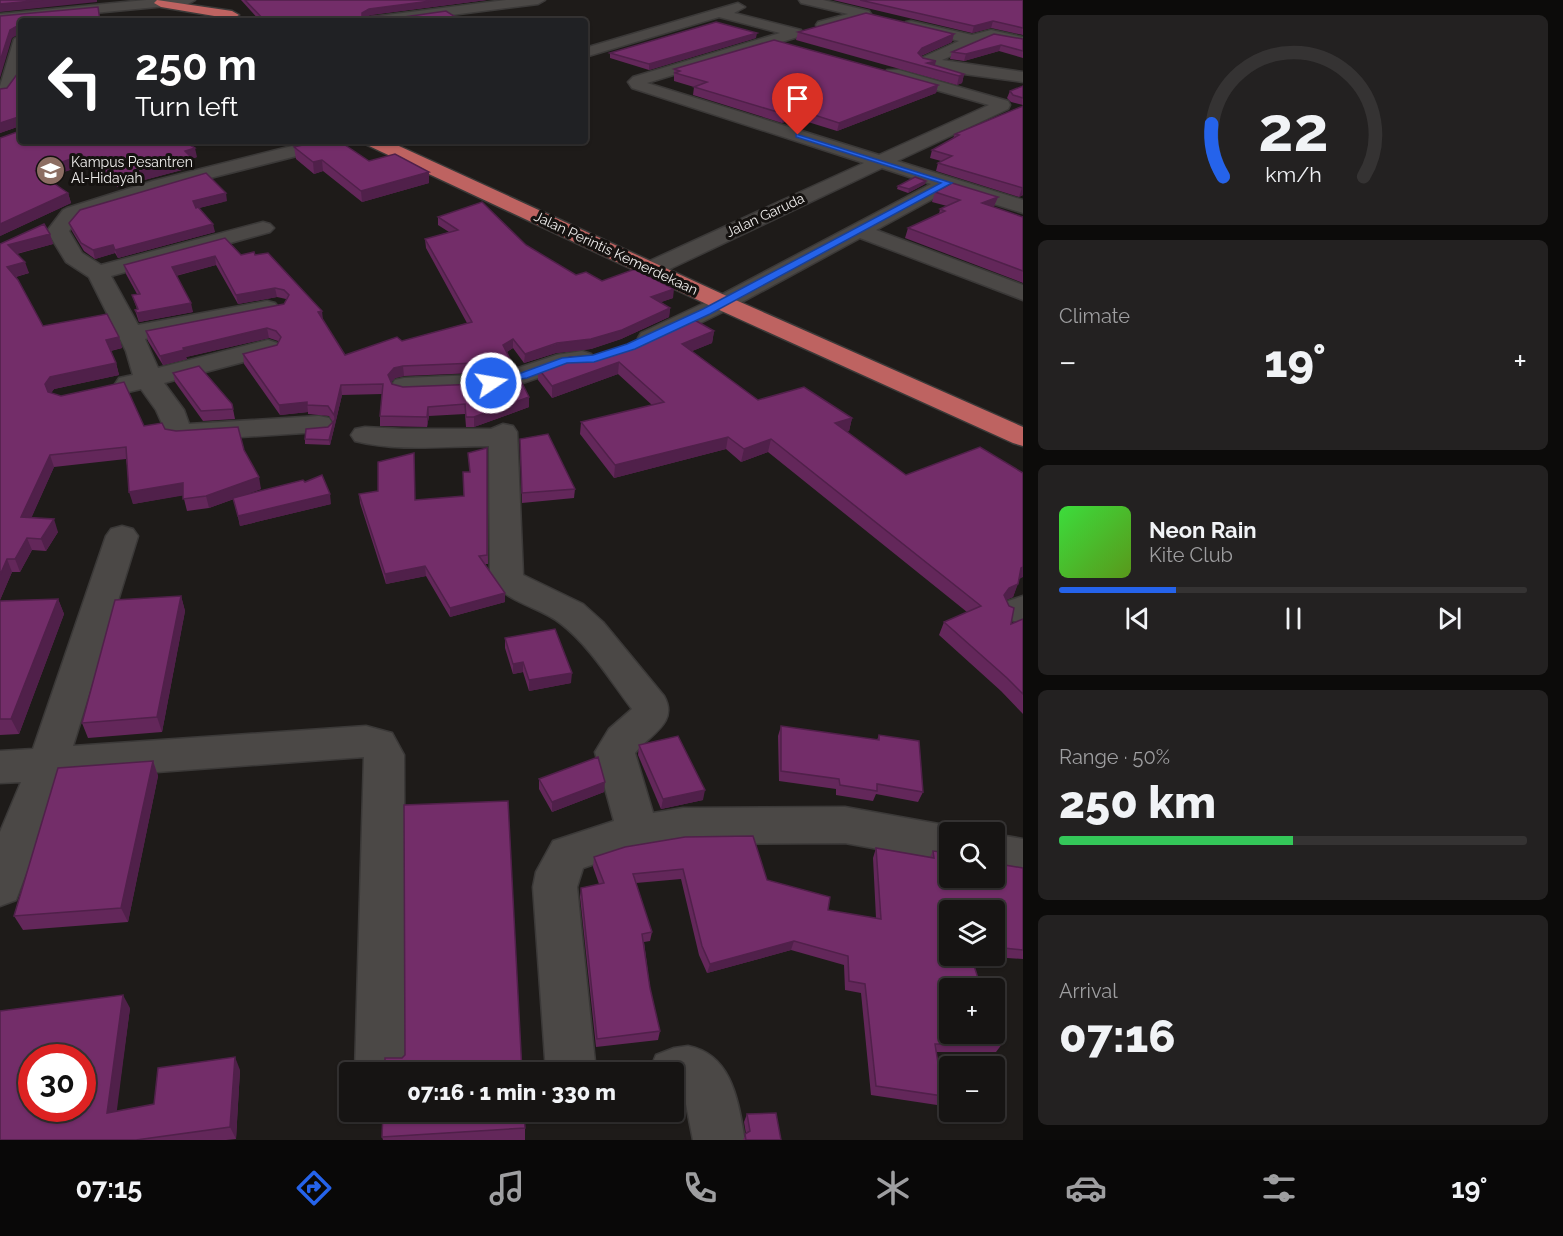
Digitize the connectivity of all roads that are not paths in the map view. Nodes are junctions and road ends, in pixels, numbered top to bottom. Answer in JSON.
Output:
{"nodes":[{"id":1,"x":75,"y":0,"type":"edge"},
{"id":2,"x":147,"y":0,"type":"edge"},
{"id":3,"x":221,"y":0,"type":"edge"},
{"id":4,"x":538,"y":0,"type":"edge"},
{"id":5,"x":806,"y":0,"type":"edge"},
{"id":6,"x":120,"y":1,"type":"edge"},
{"id":7,"x":493,"y":2,"type":"edge"},
{"id":8,"x":749,"y":3,"type":"dead end"},
{"id":9,"x":185,"y":4,"type":"edge"},
{"id":10,"x":0,"y":6,"type":"edge"},
{"id":11,"x":0,"y":12,"type":"edge"},
{"id":12,"x":21,"y":13,"type":"edge"},
{"id":13,"x":722,"y":13,"type":"junction"},
{"id":14,"x":128,"y":16,"type":"dead end"},
{"id":15,"x":0,"y":18,"type":"edge"},
{"id":16,"x":234,"y":18,"type":"edge"},
{"id":17,"x":390,"y":18,"type":"edge"},
{"id":18,"x":897,"y":22,"type":"edge"},
{"id":19,"x":796,"y":33,"type":"junction"},
{"id":20,"x":1020,"y":39,"type":"edge"},
{"id":21,"x":772,"y":40,"type":"junction"},
{"id":22,"x":973,"y":40,"type":"junction"},
{"id":23,"x":806,"y":50,"type":"edge"},
{"id":24,"x":18,"y":51,"type":"edge"},
{"id":25,"x":588,"y":54,"type":"edge"},
{"id":26,"x":889,"y":60,"type":"edge"},
{"id":27,"x":928,"y":62,"type":"junction"},
{"id":28,"x":873,"y":68,"type":"edge"},
{"id":29,"x":1023,"y":77,"type":"edge"},
{"id":30,"x":0,"y":93,"type":"edge"},
{"id":31,"x":322,"y":144,"type":"edge"},
{"id":32,"x":380,"y":144,"type":"edge"},
{"id":33,"x":879,"y":162,"type":"junction"},
{"id":34,"x":948,"y":183,"type":"junction"},
{"id":35,"x":1023,"y":207,"type":"edge"},
{"id":36,"x":70,"y":214,"type":"junction"},
{"id":37,"x":42,"y":226,"type":"edge"},
{"id":38,"x":263,"y":228,"type":"dead end"},
{"id":39,"x":857,"y":230,"type":"junction"},
{"id":40,"x":651,"y":268,"type":"junction"},
{"id":41,"x":98,"y":273,"type":"junction"},
{"id":42,"x":1023,"y":293,"type":"edge"},
{"id":43,"x":723,"y":303,"type":"junction"},
{"id":44,"x":277,"y":306,"type":"edge"},
{"id":45,"x":130,"y":334,"type":"junction"},
{"id":46,"x":631,"y":346,"type":"edge"},
{"id":47,"x":268,"y":348,"type":"edge"},
{"id":48,"x":602,"y":357,"type":"edge"},
{"id":49,"x":148,"y":379,"type":"junction"},
{"id":50,"x":404,"y":386,"type":"edge"},
{"id":51,"x":106,"y":388,"type":"edge"},
{"id":52,"x":319,"y":424,"type":"dead end"},
{"id":53,"x":365,"y":435,"type":"dead end"},
{"id":54,"x":1023,"y":437,"type":"edge"},
{"id":55,"x":122,"y":536,"type":"dead end"},
{"id":56,"x":48,"y":763,"type":"junction"},
{"id":57,"x":0,"y":767,"type":"edge"},
{"id":58,"x":638,"y":833,"type":"junction"},
{"id":59,"x":939,"y":842,"type":"edge"},
{"id":60,"x":1005,"y":854,"type":"edge"},
{"id":61,"x":1023,"y":858,"type":"edge"},
{"id":62,"x":0,"y":886,"type":"edge"},
{"id":63,"x":380,"y":1062,"type":"edge"},
{"id":64,"x":570,"y":1062,"type":"edge"},
{"id":65,"x":684,"y":1071,"type":"edge"},
{"id":66,"x":719,"y":1140,"type":"edge"}],
"edges":[{"from":1,"to":12,"type":"street"},
{"from":2,"to":6,"type":"street"},
{"from":3,"to":16,"type":"highway"},
{"from":4,"to":7,"type":"street"},
{"from":5,"to":19,"type":"street"},
{"from":6,"to":12,"type":"street"},
{"from":7,"to":17,"type":"street"},
{"from":8,"to":13,"type":"street"},
{"from":9,"to":12,"type":"street"},
{"from":9,"to":14,"type":"street"},
{"from":9,"to":16,"type":"highway"},
{"from":10,"to":12,"type":"street"},
{"from":11,"to":12,"type":"street"},
{"from":12,"to":15,"type":"street"},
{"from":13,"to":19,"type":"street"},
{"from":13,"to":25,"type":"street"},
{"from":18,"to":22,"type":"street"},
{"from":19,"to":21,"type":"street"},
{"from":20,"to":22,"type":"street"},
{"from":21,"to":23,"type":"street"},
{"from":21,"to":33,"type":"street"},
{"from":22,"to":27,"type":"street"},
{"from":24,"to":30,"type":"street"},
{"from":26,"to":27,"type":"street"},
{"from":27,"to":29,"type":"street"},
{"from":28,"to":33,"type":"street","name":"Jalan Garuda"},
{"from":31,"to":36,"type":"street"},
{"from":32,"to":40,"type":"highway","name":"Jalan Perintis Kemerdekaan"},
{"from":33,"to":34,"type":"street"},
{"from":33,"to":40,"type":"street","name":"Jalan Garuda"},
{"from":34,"to":35,"type":"street"},
{"from":34,"to":39,"type":"street"},
{"from":36,"to":37,"type":"street"},
{"from":36,"to":41,"type":"street"},
{"from":38,"to":41,"type":"street"},
{"from":39,"to":42,"type":"street"},
{"from":39,"to":43,"type":"street"},
{"from":40,"to":43,"type":"highway","name":"Jalan Perintis Kemerdekaan"},
{"from":41,"to":45,"type":"street"},
{"from":43,"to":46,"type":"street"},
{"from":43,"to":54,"type":"highway","name":"Jalan Perintis Kemerdekaan"},
{"from":44,"to":45,"type":"street"},
{"from":45,"to":49,"type":"street"},
{"from":47,"to":49,"type":"street"},
{"from":48,"to":50,"type":"street"},
{"from":49,"to":51,"type":"street"},
{"from":49,"to":52,"type":"street"},
{"from":53,"to":58,"type":"street"},
{"from":55,"to":56,"type":"street"},
{"from":56,"to":57,"type":"street"},
{"from":56,"to":62,"type":"street"},
{"from":56,"to":63,"type":"street"},
{"from":58,"to":59,"type":"street"},
{"from":58,"to":64,"type":"street"},
{"from":60,"to":61,"type":"street"},
{"from":65,"to":66,"type":"street"}]}
